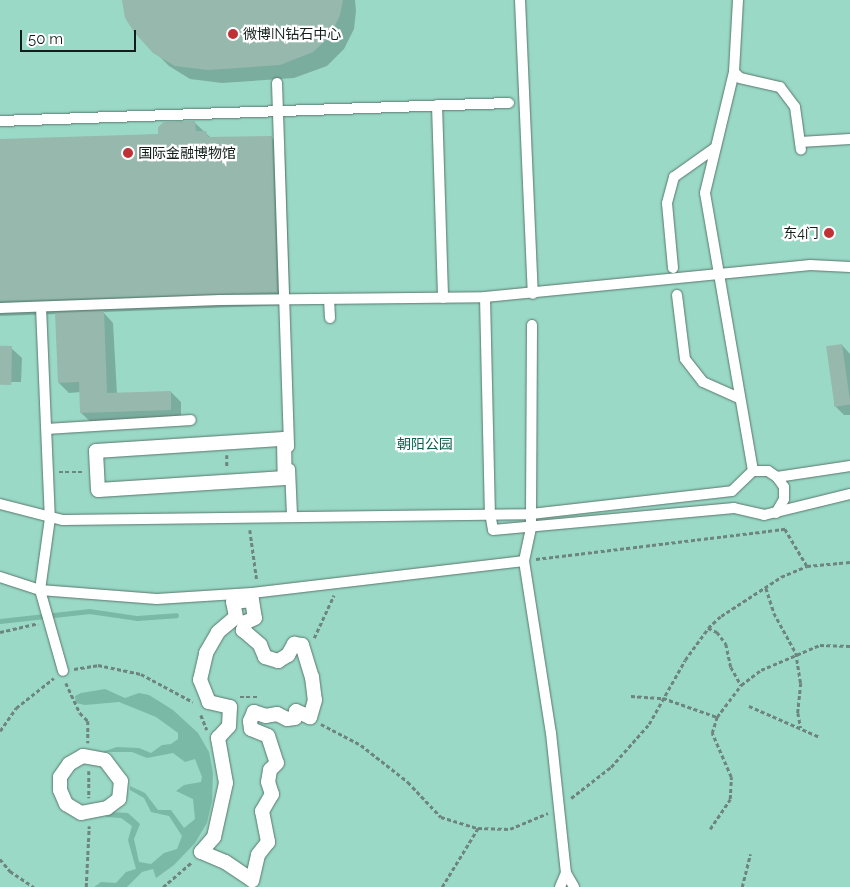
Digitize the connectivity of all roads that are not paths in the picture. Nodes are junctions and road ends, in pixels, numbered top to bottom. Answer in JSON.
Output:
{"nodes":[{"id":1,"x":520,"y":0,"type":"edge"},
{"id":2,"x":738,"y":0,"type":"edge"},
{"id":3,"x":734,"y":72,"type":"junction"},
{"id":4,"x":278,"y":83,"type":"dead end"},
{"id":5,"x":509,"y":102,"type":"dead end"},
{"id":6,"x":437,"y":105,"type":"junction"},
{"id":7,"x":279,"y":111,"type":"junction"},
{"id":8,"x":0,"y":121,"type":"edge"},
{"id":9,"x":850,"y":139,"type":"edge"},
{"id":10,"x":715,"y":148,"type":"junction"},
{"id":11,"x":673,"y":268,"type":"dead end"},
{"id":12,"x":850,"y":268,"type":"edge"},
{"id":13,"x":718,"y":276,"type":"junction"},
{"id":14,"x":533,"y":294,"type":"junction"},
{"id":15,"x":677,"y":294,"type":"dead end"},
{"id":16,"x":485,"y":296,"type":"junction"},
{"id":17,"x":284,"y":298,"type":"junction"},
{"id":18,"x":443,"y":298,"type":"junction"},
{"id":19,"x":329,"y":299,"type":"junction"},
{"id":20,"x":41,"y":307,"type":"junction"},
{"id":21,"x":0,"y":308,"type":"edge"},
{"id":22,"x":330,"y":318,"type":"dead end"},
{"id":23,"x":532,"y":325,"type":"dead end"},
{"id":24,"x":739,"y":398,"type":"junction"},
{"id":25,"x":191,"y":420,"type":"dead end"},
{"id":26,"x":47,"y":429,"type":"junction"},
{"id":27,"x":850,"y":466,"type":"edge"},
{"id":28,"x":753,"y":471,"type":"junction"},
{"id":29,"x":97,"y":472,"type":"joint"},
{"id":30,"x":778,"y":478,"type":"junction"},
{"id":31,"x":732,"y":491,"type":"junction"},
{"id":32,"x":850,"y":494,"type":"edge"},
{"id":33,"x":0,"y":504,"type":"edge"},
{"id":34,"x":734,"y":508,"type":"junction"},
{"id":35,"x":776,"y":513,"type":"junction"},
{"id":36,"x":490,"y":514,"type":"junction"},
{"id":37,"x":530,"y":514,"type":"junction"},
{"id":38,"x":292,"y":515,"type":"junction"},
{"id":39,"x":50,"y":518,"type":"junction"},
{"id":40,"x":531,"y":528,"type":"junction"},
{"id":41,"x":524,"y":561,"type":"junction"},
{"id":42,"x":0,"y":576,"type":"edge"},
{"id":43,"x":40,"y":590,"type":"junction"},
{"id":44,"x":306,"y":662,"type":"joint"},
{"id":45,"x":63,"y":671,"type":"road end"},
{"id":46,"x":89,"y":812,"type":"joint"},
{"id":47,"x":566,"y":873,"type":"junction"},
{"id":48,"x":560,"y":887,"type":"edge"},
{"id":49,"x":574,"y":887,"type":"edge"}],
"edges":[{"from":1,"to":14,"type":"lane"},
{"from":2,"to":3,"type":"lane"},
{"from":3,"to":9,"type":"lane"},
{"from":3,"to":10,"type":"lane"},
{"from":4,"to":7,"type":"lane"},
{"from":5,"to":6,"type":"lane"},
{"from":6,"to":7,"type":"lane"},
{"from":6,"to":18,"type":"lane"},
{"from":7,"to":8,"type":"lane"},
{"from":7,"to":17,"type":"lane"},
{"from":10,"to":11,"type":"lane"},
{"from":10,"to":13,"type":"lane"},
{"from":12,"to":13,"type":"lane"},
{"from":13,"to":14,"type":"lane"},
{"from":13,"to":24,"type":"lane"},
{"from":14,"to":16,"type":"lane"},
{"from":15,"to":24,"type":"lane"},
{"from":16,"to":18,"type":"lane"},
{"from":16,"to":36,"type":"lane"},
{"from":17,"to":19,"type":"lane"},
{"from":17,"to":20,"type":"lane"},
{"from":17,"to":38,"type":"lane"},
{"from":18,"to":19,"type":"lane"},
{"from":19,"to":22,"type":"lane"},
{"from":20,"to":21,"type":"lane"},
{"from":20,"to":26,"type":"lane"},
{"from":23,"to":37,"type":"lane"},
{"from":24,"to":28,"type":"lane"},
{"from":25,"to":26,"type":"lane"},
{"from":26,"to":39,"type":"lane"},
{"from":27,"to":30,"type":"lane"},
{"from":28,"to":30,"type":"lane"},
{"from":28,"to":31,"type":"lane"},
{"from":29,"to":29,"type":"street"},
{"from":30,"to":35,"type":"lane"},
{"from":31,"to":34,"type":"lane"},
{"from":31,"to":37,"type":"lane"},
{"from":32,"to":35,"type":"lane"},
{"from":33,"to":39,"type":"lane"},
{"from":34,"to":35,"type":"lane"},
{"from":34,"to":40,"type":"lane"},
{"from":36,"to":37,"type":"lane"},
{"from":36,"to":38,"type":"lane"},
{"from":36,"to":40,"type":"lane"},
{"from":37,"to":40,"type":"lane"},
{"from":38,"to":39,"type":"lane"},
{"from":39,"to":43,"type":"lane"},
{"from":40,"to":41,"type":"lane"},
{"from":41,"to":43,"type":"lane"},
{"from":41,"to":47,"type":"lane"},
{"from":42,"to":43,"type":"lane"},
{"from":43,"to":45,"type":"lane"},
{"from":44,"to":44,"type":"street"},
{"from":46,"to":46,"type":"street"},
{"from":47,"to":48,"type":"lane"},
{"from":47,"to":49,"type":"lane"}]}
